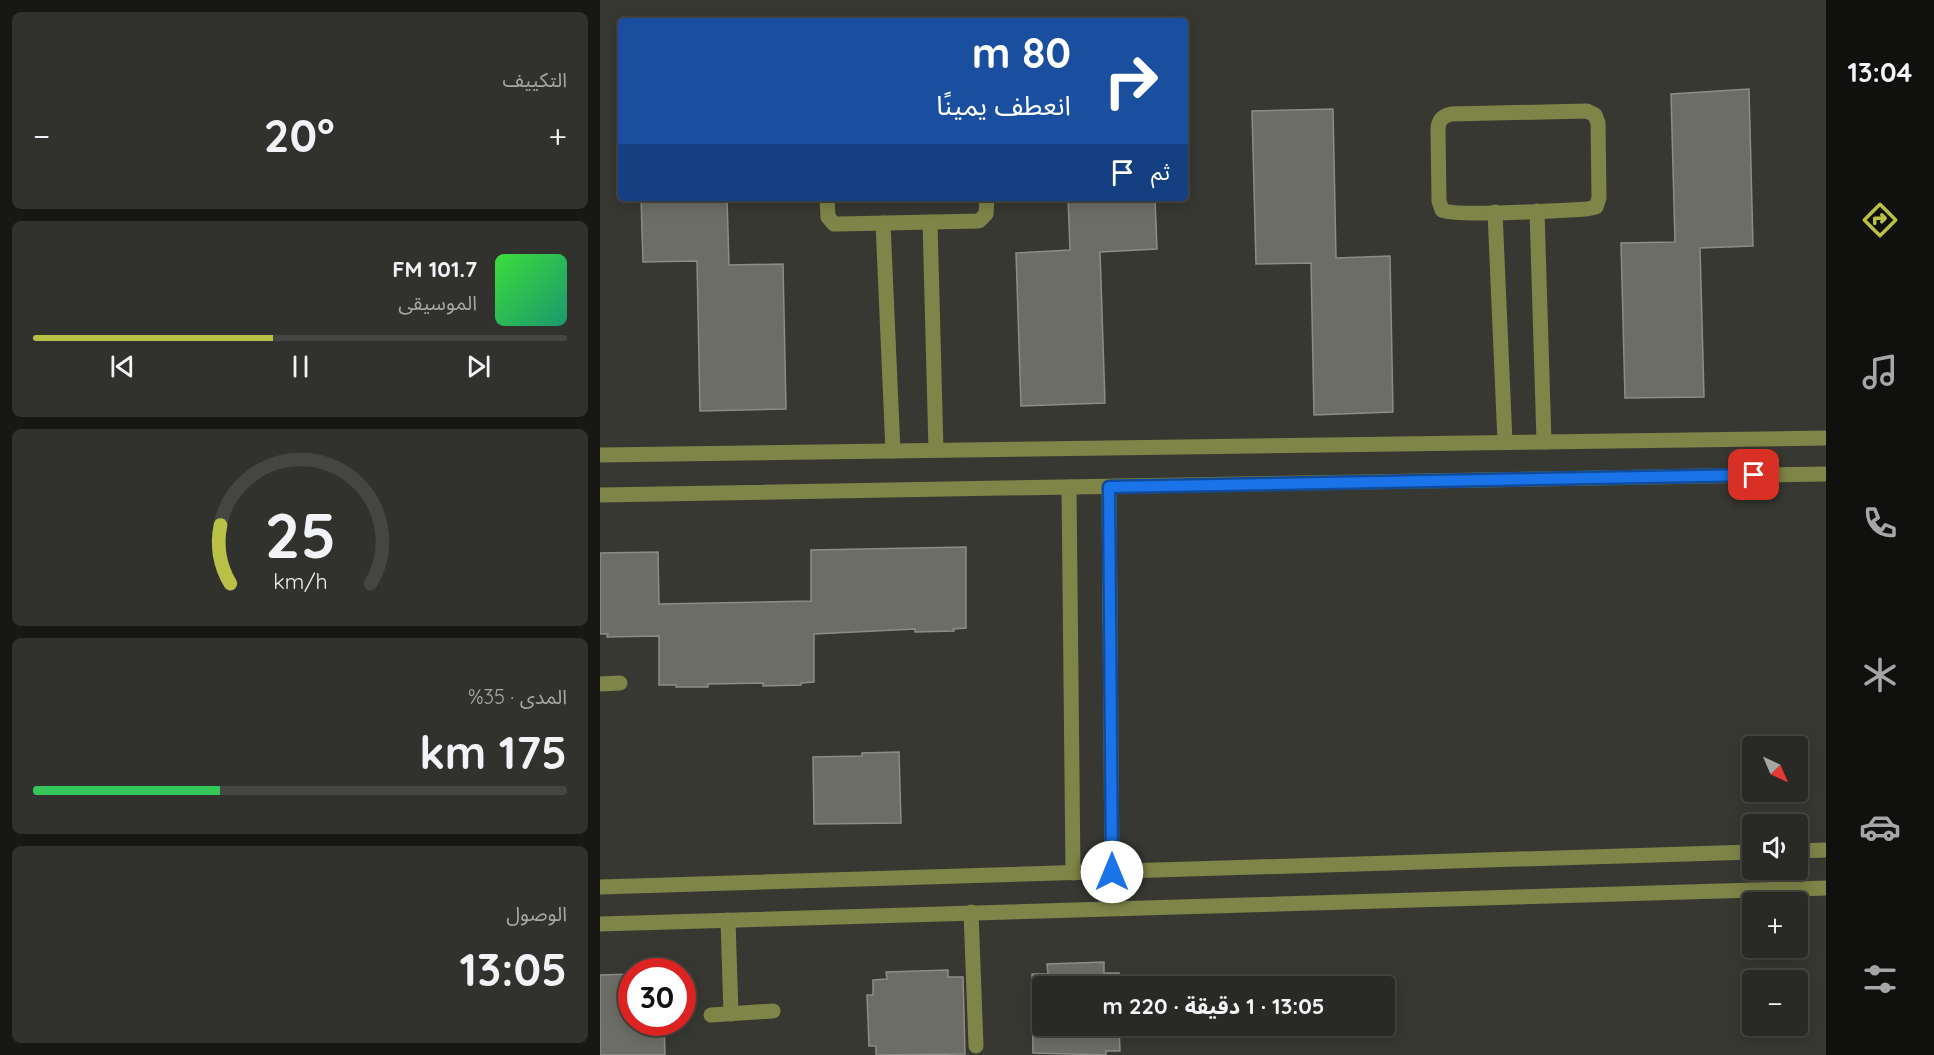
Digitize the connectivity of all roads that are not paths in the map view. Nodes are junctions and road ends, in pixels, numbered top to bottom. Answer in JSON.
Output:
{"nodes":[{"id":1,"x":827,"y":201,"type":"edge"},
{"id":2,"x":987,"y":201,"type":"edge"},
{"id":3,"x":1537,"y":211,"type":"junction"},
{"id":4,"x":1495,"y":212,"type":"junction"},
{"id":5,"x":930,"y":222,"type":"junction"},
{"id":6,"x":883,"y":223,"type":"junction"},
{"id":7,"x":1826,"y":438,"type":"edge"},
{"id":8,"x":1505,"y":442,"type":"junction"},
{"id":9,"x":1544,"y":442,"type":"junction"},
{"id":10,"x":893,"y":450,"type":"junction"},
{"id":11,"x":936,"y":450,"type":"junction"},
{"id":12,"x":600,"y":454,"type":"edge"},
{"id":13,"x":1826,"y":474,"type":"edge"},
{"id":14,"x":1069,"y":487,"type":"junction"},
{"id":15,"x":1109,"y":487,"type":"junction"},
{"id":16,"x":600,"y":495,"type":"edge"},
{"id":17,"x":620,"y":683,"type":"dead end"},
{"id":18,"x":600,"y":684,"type":"edge"},
{"id":19,"x":1826,"y":850,"type":"edge"},
{"id":20,"x":1808,"y":851,"type":"edge"},
{"id":21,"x":1742,"y":852,"type":"edge"},
{"id":22,"x":1112,"y":872,"type":"junction"},
{"id":23,"x":1073,"y":873,"type":"junction"},
{"id":24,"x":600,"y":887,"type":"edge"},
{"id":25,"x":1826,"y":888,"type":"edge"},
{"id":26,"x":971,"y":912,"type":"junction"},
{"id":27,"x":728,"y":920,"type":"junction"},
{"id":28,"x":600,"y":924,"type":"edge"},
{"id":29,"x":773,"y":1011,"type":"dead end"},
{"id":30,"x":731,"y":1014,"type":"junction"},
{"id":31,"x":711,"y":1015,"type":"dead end"},
{"id":32,"x":976,"y":1046,"type":"dead end"}],
"edges":[{"from":1,"to":6,"type":"street"},
{"from":2,"to":5,"type":"street"},
{"from":3,"to":4,"type":"street"},
{"from":3,"to":4,"type":"street"},
{"from":3,"to":9,"type":"street"},
{"from":4,"to":8,"type":"street"},
{"from":5,"to":6,"type":"street"},
{"from":5,"to":11,"type":"street"},
{"from":6,"to":10,"type":"street"},
{"from":7,"to":9,"type":"street"},
{"from":8,"to":9,"type":"street"},
{"from":8,"to":11,"type":"street"},
{"from":10,"to":11,"type":"street"},
{"from":10,"to":12,"type":"street"},
{"from":13,"to":15,"type":"street"},
{"from":14,"to":15,"type":"street"},
{"from":14,"to":16,"type":"street"},
{"from":14,"to":23,"type":"street"},
{"from":15,"to":22,"type":"street"},
{"from":17,"to":18,"type":"street"},
{"from":19,"to":20,"type":"street"},
{"from":21,"to":22,"type":"street"},
{"from":22,"to":23,"type":"street"},
{"from":23,"to":24,"type":"street"},
{"from":25,"to":26,"type":"street"},
{"from":26,"to":27,"type":"street"},
{"from":26,"to":32,"type":"street"},
{"from":27,"to":28,"type":"street"},
{"from":27,"to":30,"type":"street"},
{"from":29,"to":30,"type":"street"},
{"from":30,"to":31,"type":"street"}]}
